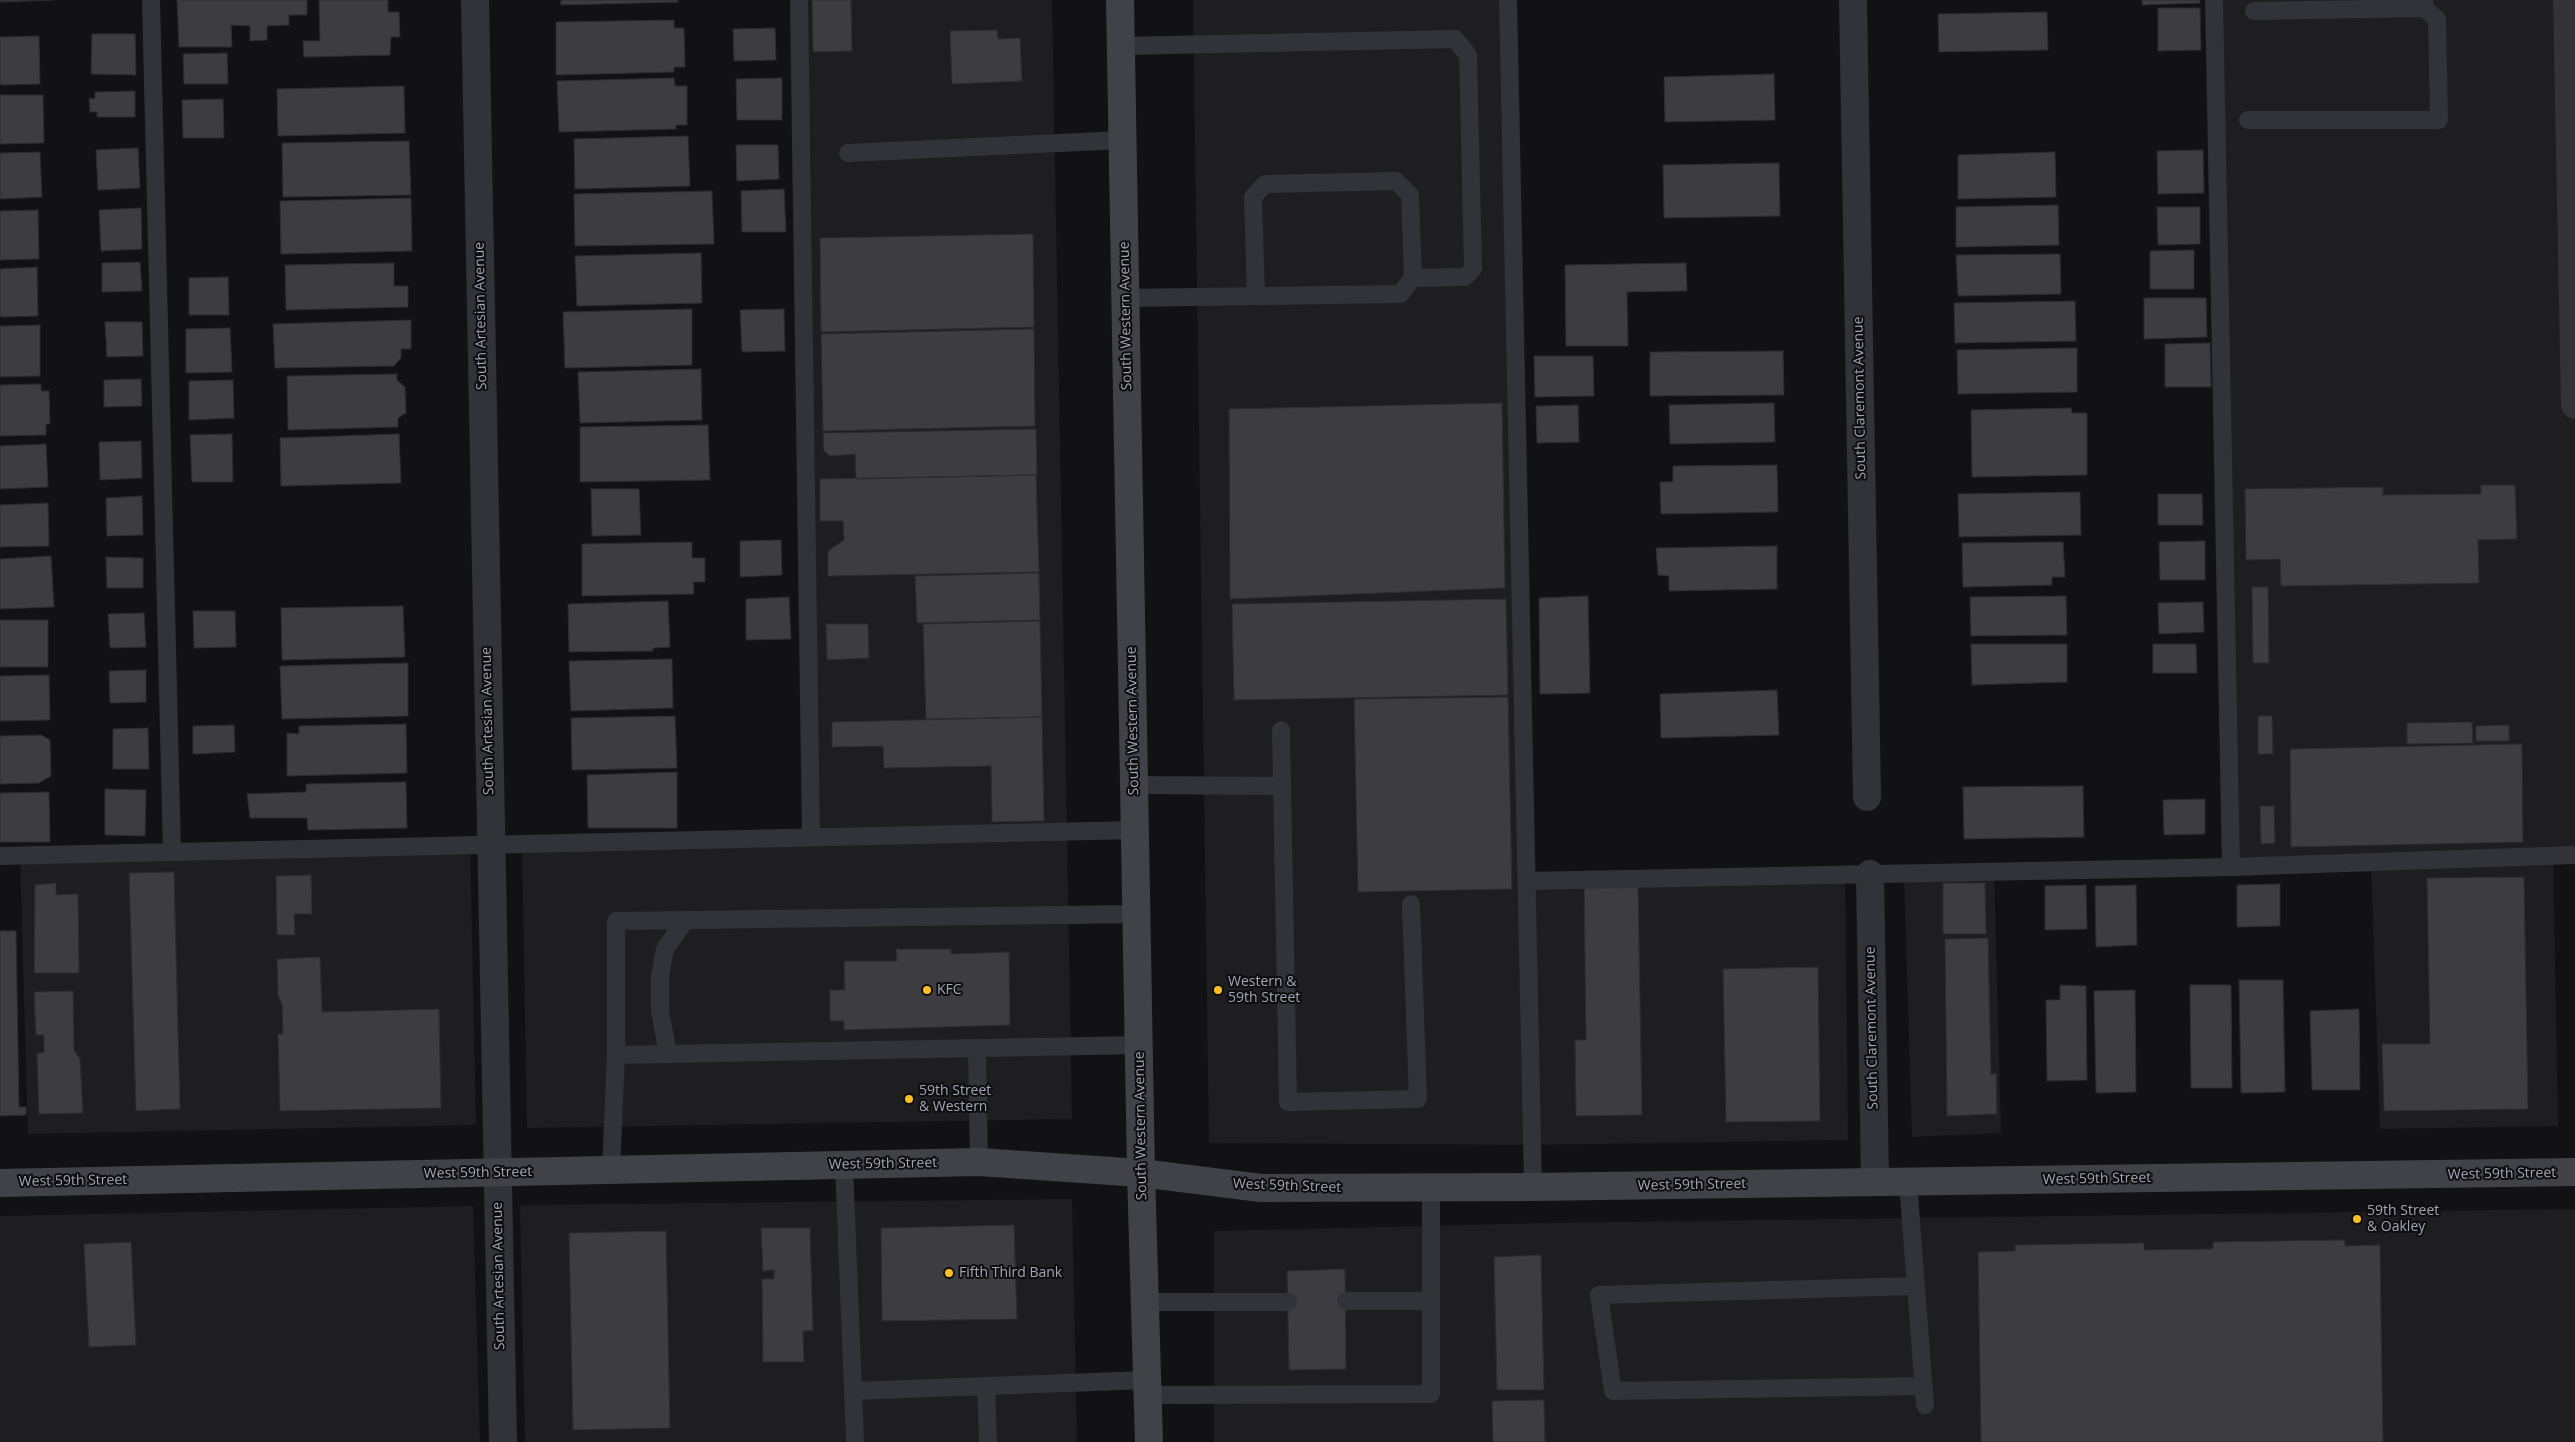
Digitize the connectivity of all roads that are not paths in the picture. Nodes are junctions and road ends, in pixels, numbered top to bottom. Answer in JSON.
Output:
{"nodes":[{"id":1,"x":152,"y":0,"type":"edge"},
{"id":2,"x":475,"y":0,"type":"edge"},
{"id":3,"x":799,"y":0,"type":"edge"},
{"id":4,"x":1120,"y":0,"type":"edge"},
{"id":5,"x":1508,"y":0,"type":"edge"},
{"id":6,"x":1854,"y":0,"type":"edge"},
{"id":7,"x":2214,"y":0,"type":"edge"},
{"id":8,"x":2568,"y":0,"type":"edge"},
{"id":9,"x":2424,"y":4,"type":"edge"},
{"id":10,"x":2254,"y":11,"type":"dead end"},
{"id":11,"x":1121,"y":46,"type":"junction"},
{"id":12,"x":2248,"y":120,"type":"dead end"},
{"id":13,"x":1122,"y":140,"type":"junction"},
{"id":14,"x":848,"y":153,"type":"dead end"},
{"id":15,"x":1413,"y":278,"type":"junction"},
{"id":16,"x":1256,"y":296,"type":"junction"},
{"id":17,"x":1126,"y":298,"type":"junction"},
{"id":18,"x":2575,"y":405,"type":"edge"},
{"id":19,"x":1281,"y":730,"type":"dead end"},
{"id":20,"x":1134,"y":785,"type":"junction"},
{"id":21,"x":1282,"y":786,"type":"junction"},
{"id":22,"x":1867,"y":796,"type":"dead end"},
{"id":23,"x":1136,"y":830,"type":"junction"},
{"id":24,"x":811,"y":837,"type":"junction"},
{"id":25,"x":491,"y":844,"type":"junction"},
{"id":26,"x":172,"y":852,"type":"junction"},
{"id":27,"x":2575,"y":855,"type":"edge"},
{"id":28,"x":0,"y":856,"type":"edge"},
{"id":29,"x":2231,"y":867,"type":"junction"},
{"id":30,"x":1870,"y":874,"type":"junction"},
{"id":31,"x":1526,"y":881,"type":"junction"},
{"id":32,"x":1411,"y":904,"type":"dead end"},
{"id":33,"x":1137,"y":914,"type":"junction"},
{"id":34,"x":685,"y":920,"type":"junction"},
{"id":35,"x":1139,"y":1045,"type":"junction"},
{"id":36,"x":977,"y":1050,"type":"junction"},
{"id":37,"x":668,"y":1054,"type":"junction"},
{"id":38,"x":616,"y":1055,"type":"junction"},
{"id":39,"x":979,"y":1162,"type":"junction"},
{"id":40,"x":844,"y":1165,"type":"junction"},
{"id":41,"x":612,"y":1170,"type":"junction"},
{"id":42,"x":497,"y":1172,"type":"junction"},
{"id":43,"x":2575,"y":1172,"type":"edge"},
{"id":44,"x":1141,"y":1174,"type":"junction"},
{"id":45,"x":1875,"y":1182,"type":"junction"},
{"id":46,"x":1908,"y":1182,"type":"junction"},
{"id":47,"x":0,"y":1183,"type":"edge"},
{"id":48,"x":1532,"y":1187,"type":"junction"},
{"id":49,"x":1431,"y":1188,"type":"junction"},
{"id":50,"x":1916,"y":1286,"type":"junction"},
{"id":51,"x":1346,"y":1301,"type":"dead end"},
{"id":52,"x":1431,"y":1301,"type":"junction"},
{"id":53,"x":1145,"y":1302,"type":"junction"},
{"id":54,"x":1288,"y":1302,"type":"dead end"},
{"id":55,"x":986,"y":1386,"type":"junction"},
{"id":56,"x":1924,"y":1386,"type":"junction"},
{"id":57,"x":1147,"y":1388,"type":"junction"},
{"id":58,"x":853,"y":1391,"type":"junction"},
{"id":59,"x":1925,"y":1404,"type":"dead end"},
{"id":60,"x":503,"y":1442,"type":"edge"},
{"id":61,"x":855,"y":1442,"type":"edge"},
{"id":62,"x":988,"y":1442,"type":"edge"},
{"id":63,"x":1148,"y":1442,"type":"edge"}],
"edges":[{"from":1,"to":26,"type":"lane"},
{"from":2,"to":25,"type":"street","name":"South Artesian Avenue"},
{"from":3,"to":24,"type":"lane"},
{"from":4,"to":11,"type":"street","name":"South Western Avenue"},
{"from":5,"to":31,"type":"lane"},
{"from":6,"to":22,"type":"street","name":"South Claremont Avenue"},
{"from":7,"to":29,"type":"lane"},
{"from":8,"to":18,"type":"street"},
{"from":9,"to":10,"type":"lane"},
{"from":9,"to":12,"type":"lane"},
{"from":11,"to":13,"type":"street","name":"South Western Avenue"},
{"from":11,"to":15,"type":"lane"},
{"from":13,"to":14,"type":"lane"},
{"from":13,"to":17,"type":"street","name":"South Western Avenue"},
{"from":15,"to":16,"type":"lane"},
{"from":15,"to":16,"type":"lane"},
{"from":16,"to":17,"type":"lane"},
{"from":17,"to":20,"type":"street","name":"South Western Avenue"},
{"from":19,"to":21,"type":"lane"},
{"from":20,"to":21,"type":"lane"},
{"from":20,"to":23,"type":"street","name":"South Western Avenue"},
{"from":21,"to":32,"type":"lane"},
{"from":23,"to":24,"type":"lane"},
{"from":23,"to":33,"type":"street","name":"South Western Avenue"},
{"from":24,"to":25,"type":"lane"},
{"from":25,"to":26,"type":"lane"},
{"from":25,"to":42,"type":"street","name":"South Artesian Avenue"},
{"from":26,"to":28,"type":"lane"},
{"from":27,"to":29,"type":"lane"},
{"from":29,"to":30,"type":"lane"},
{"from":30,"to":31,"type":"lane"},
{"from":30,"to":45,"type":"street","name":"South Claremont Avenue"},
{"from":31,"to":48,"type":"lane"},
{"from":33,"to":34,"type":"lane"},
{"from":33,"to":35,"type":"street","name":"South Western Avenue"},
{"from":34,"to":37,"type":"lane"},
{"from":34,"to":38,"type":"lane"},
{"from":35,"to":36,"type":"lane"},
{"from":35,"to":44,"type":"street","name":"South Western Avenue"},
{"from":36,"to":37,"type":"lane"},
{"from":36,"to":39,"type":"lane"},
{"from":37,"to":38,"type":"lane"},
{"from":38,"to":41,"type":"lane"},
{"from":39,"to":40,"type":"street","name":"West 59th Street"},
{"from":39,"to":44,"type":"street","name":"West 59th Street"},
{"from":40,"to":41,"type":"street","name":"West 59th Street"},
{"from":40,"to":58,"type":"lane"},
{"from":41,"to":42,"type":"street","name":"West 59th Street"},
{"from":42,"to":47,"type":"street","name":"West 59th Street"},
{"from":42,"to":60,"type":"street","name":"South Artesian Avenue"},
{"from":43,"to":46,"type":"street","name":"West 59th Street"},
{"from":44,"to":49,"type":"street","name":"West 59th Street"},
{"from":44,"to":53,"type":"street","name":"South Western Avenue"},
{"from":45,"to":46,"type":"street","name":"West 59th Street"},
{"from":45,"to":48,"type":"street","name":"West 59th Street"},
{"from":46,"to":50,"type":"lane"},
{"from":48,"to":49,"type":"street","name":"West 59th Street"},
{"from":49,"to":52,"type":"lane"},
{"from":50,"to":56,"type":"lane"},
{"from":50,"to":56,"type":"lane"},
{"from":51,"to":52,"type":"lane"},
{"from":52,"to":57,"type":"lane"},
{"from":53,"to":54,"type":"lane"},
{"from":53,"to":57,"type":"street","name":"South Western Avenue"},
{"from":55,"to":57,"type":"lane"},
{"from":55,"to":58,"type":"lane"},
{"from":55,"to":62,"type":"lane"},
{"from":56,"to":59,"type":"lane"},
{"from":57,"to":63,"type":"street","name":"South Western Avenue"},
{"from":58,"to":61,"type":"lane"}]}
